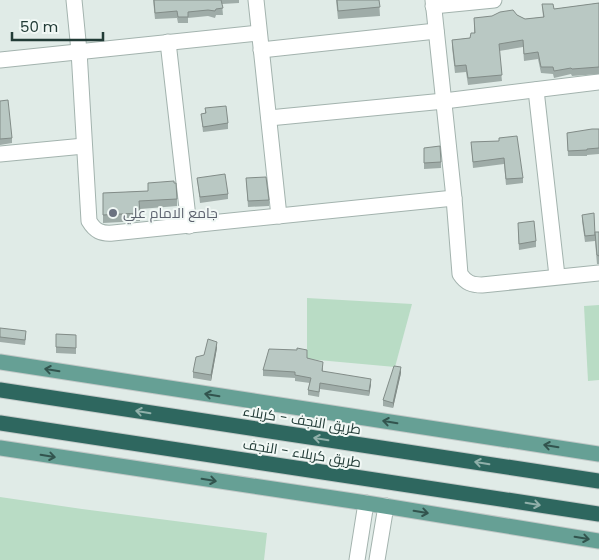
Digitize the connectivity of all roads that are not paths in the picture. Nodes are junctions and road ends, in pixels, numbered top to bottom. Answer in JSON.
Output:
{"nodes":[{"id":1,"x":74,"y":0,"type":"edge"},
{"id":2,"x":256,"y":0,"type":"edge"},
{"id":3,"x":494,"y":0,"type":"edge"},
{"id":4,"x":433,"y":3,"type":"edge"},
{"id":5,"x":436,"y":31,"type":"junction"},
{"id":6,"x":259,"y":33,"type":"junction"},
{"id":7,"x":168,"y":42,"type":"junction"},
{"id":8,"x":261,"y":50,"type":"junction"},
{"id":9,"x":79,"y":51,"type":"junction"},
{"id":10,"x":0,"y":60,"type":"edge"},
{"id":11,"x":599,"y":82,"type":"edge"},
{"id":12,"x":536,"y":90,"type":"junction"},
{"id":13,"x":444,"y":101,"type":"junction"},
{"id":14,"x":269,"y":118,"type":"junction"},
{"id":15,"x":84,"y":146,"type":"junction"},
{"id":16,"x":0,"y":154,"type":"edge"},
{"id":17,"x":454,"y":198,"type":"junction"},
{"id":18,"x":280,"y":216,"type":"junction"},
{"id":19,"x":189,"y":226,"type":"junction"},
{"id":20,"x":599,"y":273,"type":"edge"},
{"id":21,"x":557,"y":276,"type":"junction"},
{"id":22,"x":0,"y":362,"type":"edge"},
{"id":23,"x":0,"y":390,"type":"edge"},
{"id":24,"x":0,"y":423,"type":"edge"},
{"id":25,"x":0,"y":448,"type":"edge"},
{"id":26,"x":599,"y":454,"type":"edge"},
{"id":27,"x":599,"y":481,"type":"edge"},
{"id":28,"x":366,"y":503,"type":"junction"},
{"id":29,"x":386,"y":506,"type":"junction"},
{"id":30,"x":599,"y":514,"type":"edge"},
{"id":31,"x":599,"y":541,"type":"edge"},
{"id":32,"x":357,"y":560,"type":"edge"},
{"id":33,"x":377,"y":560,"type":"edge"}],
"edges":[{"from":1,"to":9,"type":"street"},
{"from":2,"to":6,"type":"street"},
{"from":3,"to":4,"type":"street"},
{"from":4,"to":5,"type":"street"},
{"from":5,"to":8,"type":"street"},
{"from":5,"to":13,"type":"street"},
{"from":6,"to":7,"type":"street"},
{"from":6,"to":8,"type":"street"},
{"from":7,"to":9,"type":"street"},
{"from":7,"to":19,"type":"street"},
{"from":8,"to":14,"type":"street"},
{"from":9,"to":10,"type":"street"},
{"from":9,"to":15,"type":"street"},
{"from":11,"to":12,"type":"street"},
{"from":12,"to":13,"type":"street"},
{"from":12,"to":21,"type":"street"},
{"from":13,"to":14,"type":"street"},
{"from":13,"to":17,"type":"street"},
{"from":14,"to":18,"type":"street"},
{"from":15,"to":16,"type":"street"},
{"from":15,"to":19,"type":"street"},
{"from":17,"to":18,"type":"street"},
{"from":17,"to":21,"type":"street"},
{"from":18,"to":19,"type":"street"},
{"from":20,"to":21,"type":"street"},
{"from":26,"to":22,"type":"main road","one_way":true},
{"from":27,"to":23,"type":"highway","name":"طريق النجف - کربلاء","one_way":true},
{"from":24,"to":30,"type":"highway","name":"طريق کربلاء - النجف","one_way":true},
{"from":25,"to":28,"type":"main road","one_way":true},
{"from":28,"to":29,"type":"main road"},
{"from":28,"to":32,"type":"street"},
{"from":29,"to":31,"type":"main road","one_way":true},
{"from":29,"to":33,"type":"street"}]}
